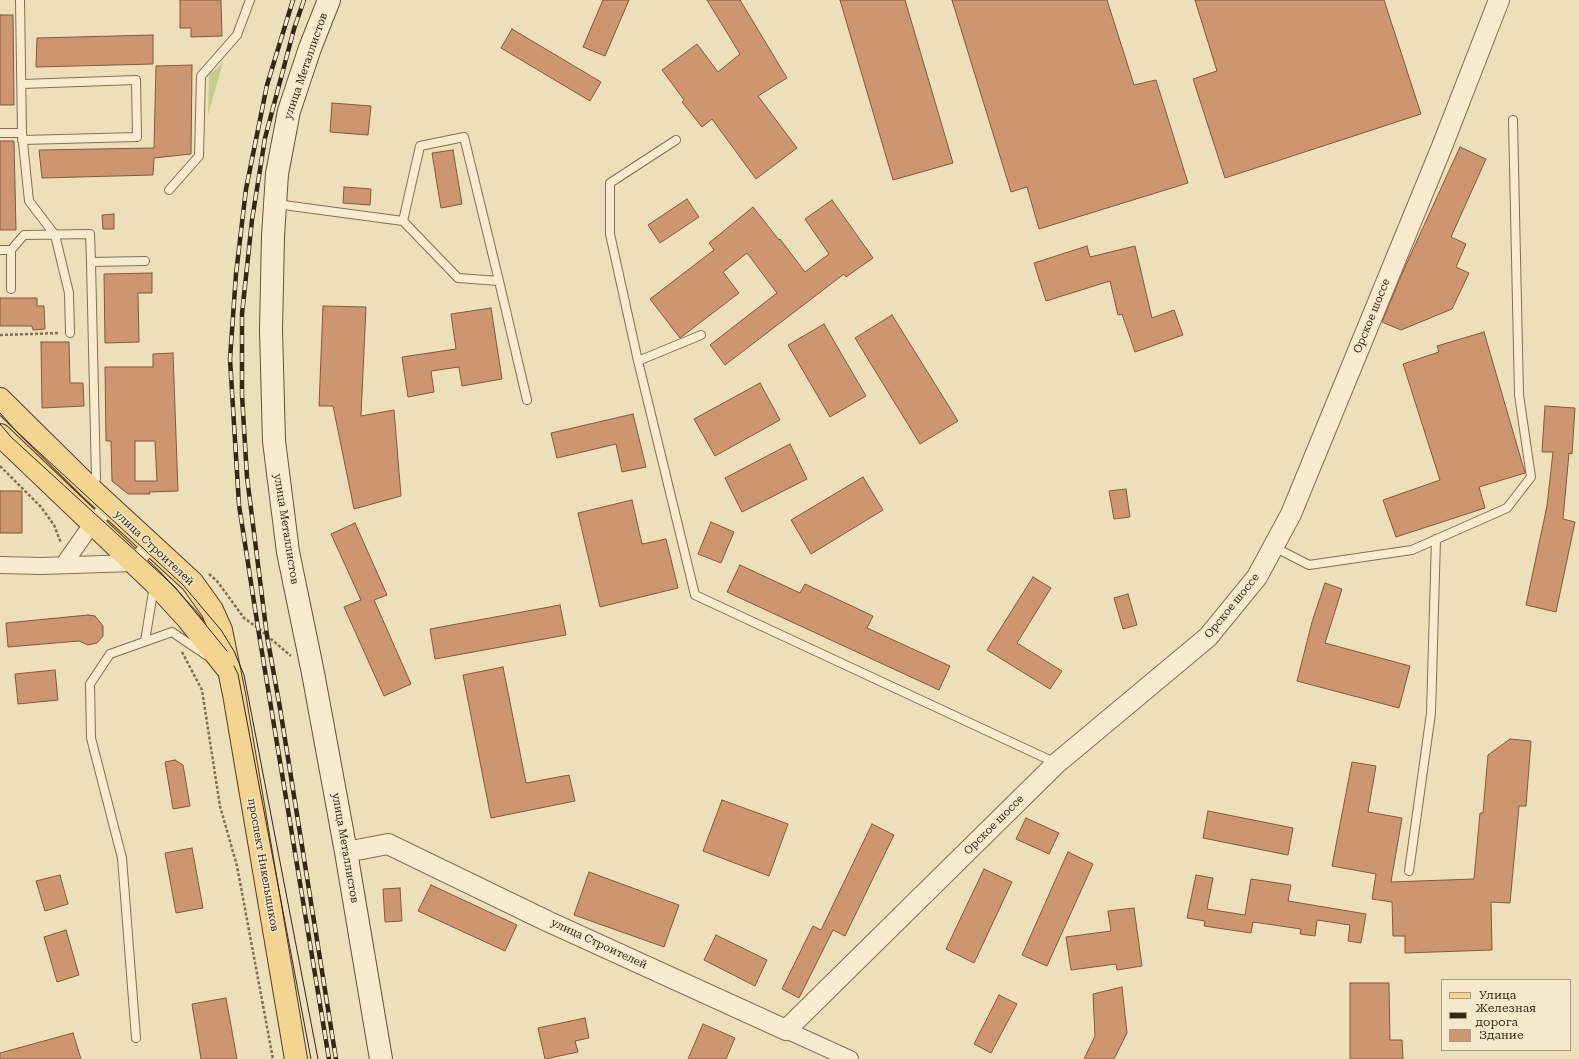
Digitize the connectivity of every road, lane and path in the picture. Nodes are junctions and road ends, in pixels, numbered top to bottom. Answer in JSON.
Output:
{"nodes":[{"id":1,"x":20,"y":0,"type":"edge"},
{"id":2,"x":250,"y":0,"type":"edge"},
{"id":3,"x":329,"y":0,"type":"edge"},
{"id":4,"x":1499,"y":0,"type":"edge"},
{"id":5,"x":22,"y":84,"type":"junction"},
{"id":6,"x":1513,"y":120,"type":"dead end"},
{"id":7,"x":0,"y":133,"type":"edge"},
{"id":8,"x":22,"y":136,"type":"junction"},
{"id":9,"x":676,"y":140,"type":"dead end"},
{"id":10,"x":169,"y":190,"type":"dead end"},
{"id":11,"x":275,"y":203,"type":"junction"},
{"id":12,"x":403,"y":221,"type":"junction"},
{"id":13,"x":55,"y":235,"type":"junction"},
{"id":14,"x":0,"y":250,"type":"edge"},
{"id":15,"x":11,"y":250,"type":"junction"},
{"id":16,"x":145,"y":261,"type":"dead end"},
{"id":17,"x":91,"y":262,"type":"junction"},
{"id":18,"x":499,"y":281,"type":"junction"},
{"id":19,"x":11,"y":289,"type":"dead end"},
{"id":20,"x":70,"y":333,"type":"joint"},
{"id":21,"x":0,"y":335,"type":"edge"},
{"id":22,"x":701,"y":335,"type":"dead end"},
{"id":23,"x":638,"y":361,"type":"junction"},
{"id":24,"x":0,"y":399,"type":"edge"},
{"id":25,"x":527,"y":400,"type":"dead end"},
{"id":26,"x":0,"y":435,"type":"edge"},
{"id":27,"x":0,"y":466,"type":"edge"},
{"id":28,"x":84,"y":483,"type":"junction"},
{"id":29,"x":60,"y":493,"type":"junction"},
{"id":30,"x":109,"y":506,"type":"junction"},
{"id":31,"x":76,"y":508,"type":"junction"},
{"id":32,"x":92,"y":524,"type":"junction"},
{"id":33,"x":1436,"y":539,"type":"junction"},
{"id":34,"x":151,"y":544,"type":"junction"},
{"id":35,"x":1273,"y":547,"type":"junction"},
{"id":36,"x":134,"y":563,"type":"junction"},
{"id":37,"x":171,"y":563,"type":"junction"},
{"id":38,"x":64,"y":564,"type":"junction"},
{"id":39,"x":0,"y":565,"type":"edge"},
{"id":40,"x":154,"y":582,"type":"junction"},
{"id":41,"x":172,"y":632,"type":"junction"},
{"id":42,"x":145,"y":641,"type":"junction"},
{"id":43,"x":230,"y":671,"type":"junction"},
{"id":44,"x":1057,"y":763,"type":"junction"},
{"id":45,"x":346,"y":852,"type":"junction"},
{"id":46,"x":1409,"y":871,"type":"dead end"},
{"id":47,"x":786,"y":1030,"type":"junction"},
{"id":48,"x":136,"y":1038,"type":"dead end"},
{"id":49,"x":273,"y":1059,"type":"edge"},
{"id":50,"x":296,"y":1059,"type":"edge"},
{"id":51,"x":381,"y":1059,"type":"edge"},
{"id":52,"x":850,"y":1059,"type":"edge"}],
"edges":[{"from":1,"to":5,"type":"lane"},
{"from":2,"to":10,"type":"lane"},
{"from":3,"to":11,"type":"main road","name":"улица Металлистов"},
{"from":4,"to":35,"type":"street","name":"Орское шоссе"},
{"from":5,"to":8,"type":"lane"},
{"from":5,"to":8,"type":"lane"},
{"from":6,"to":33,"type":"lane"},
{"from":7,"to":8,"type":"lane"},
{"from":8,"to":13,"type":"lane"},
{"from":9,"to":23,"type":"lane"},
{"from":11,"to":12,"type":"lane"},
{"from":11,"to":45,"type":"main road","name":"улица Металлистов"},
{"from":12,"to":18,"type":"lane"},
{"from":12,"to":18,"type":"lane"},
{"from":13,"to":15,"type":"lane"},
{"from":13,"to":17,"type":"lane"},
{"from":13,"to":20,"type":"lane"},
{"from":14,"to":15,"type":"lane"},
{"from":15,"to":19,"type":"lane"},
{"from":16,"to":17,"type":"lane"},
{"from":17,"to":28,"type":"lane"},
{"from":18,"to":25,"type":"lane"},
{"from":20,"to":21,"type":"path"},
{"from":22,"to":23,"type":"lane"},
{"from":23,"to":44,"type":"lane"},
{"from":24,"to":28,"type":"main road","name":"улица Строителей"},
{"from":26,"to":29,"type":"main road"},
{"from":27,"to":38,"type":"path"},
{"from":28,"to":29,"type":"street"},
{"from":28,"to":30,"type":"main road","name":"улица Строителей"},
{"from":28,"to":31,"type":"street"},
{"from":29,"to":31,"type":"main road"},
{"from":30,"to":32,"type":"street"},
{"from":30,"to":34,"type":"main road","name":"улица Строителей"},
{"from":31,"to":32,"type":"main road"},
{"from":32,"to":36,"type":"main road"},
{"from":32,"to":38,"type":"street"},
{"from":33,"to":35,"type":"lane"},
{"from":33,"to":46,"type":"lane"},
{"from":34,"to":36,"type":"street"},
{"from":34,"to":37,"type":"main road","name":"улица Строителей"},
{"from":35,"to":44,"type":"street","name":"Орское шоссе"},
{"from":36,"to":38,"type":"street"},
{"from":36,"to":40,"type":"main road"},
{"from":37,"to":40,"type":"street"},
{"from":37,"to":43,"type":"main road","name":"улица Строителей"},
{"from":38,"to":39,"type":"street"},
{"from":40,"to":42,"type":"lane"},
{"from":40,"to":43,"type":"main road"},
{"from":41,"to":42,"type":"lane"},
{"from":41,"to":43,"type":"lane"},
{"from":41,"to":49,"type":"path"},
{"from":42,"to":48,"type":"lane"},
{"from":43,"to":50,"type":"main road","name":"проспект Никельщиков"},
{"from":44,"to":47,"type":"street","name":"Орское шоссе"},
{"from":45,"to":47,"type":"street","name":"улица Строителей"},
{"from":45,"to":51,"type":"main road","name":"улица Металлистов"},
{"from":47,"to":52,"type":"street","name":"улица Строителей"}]}
